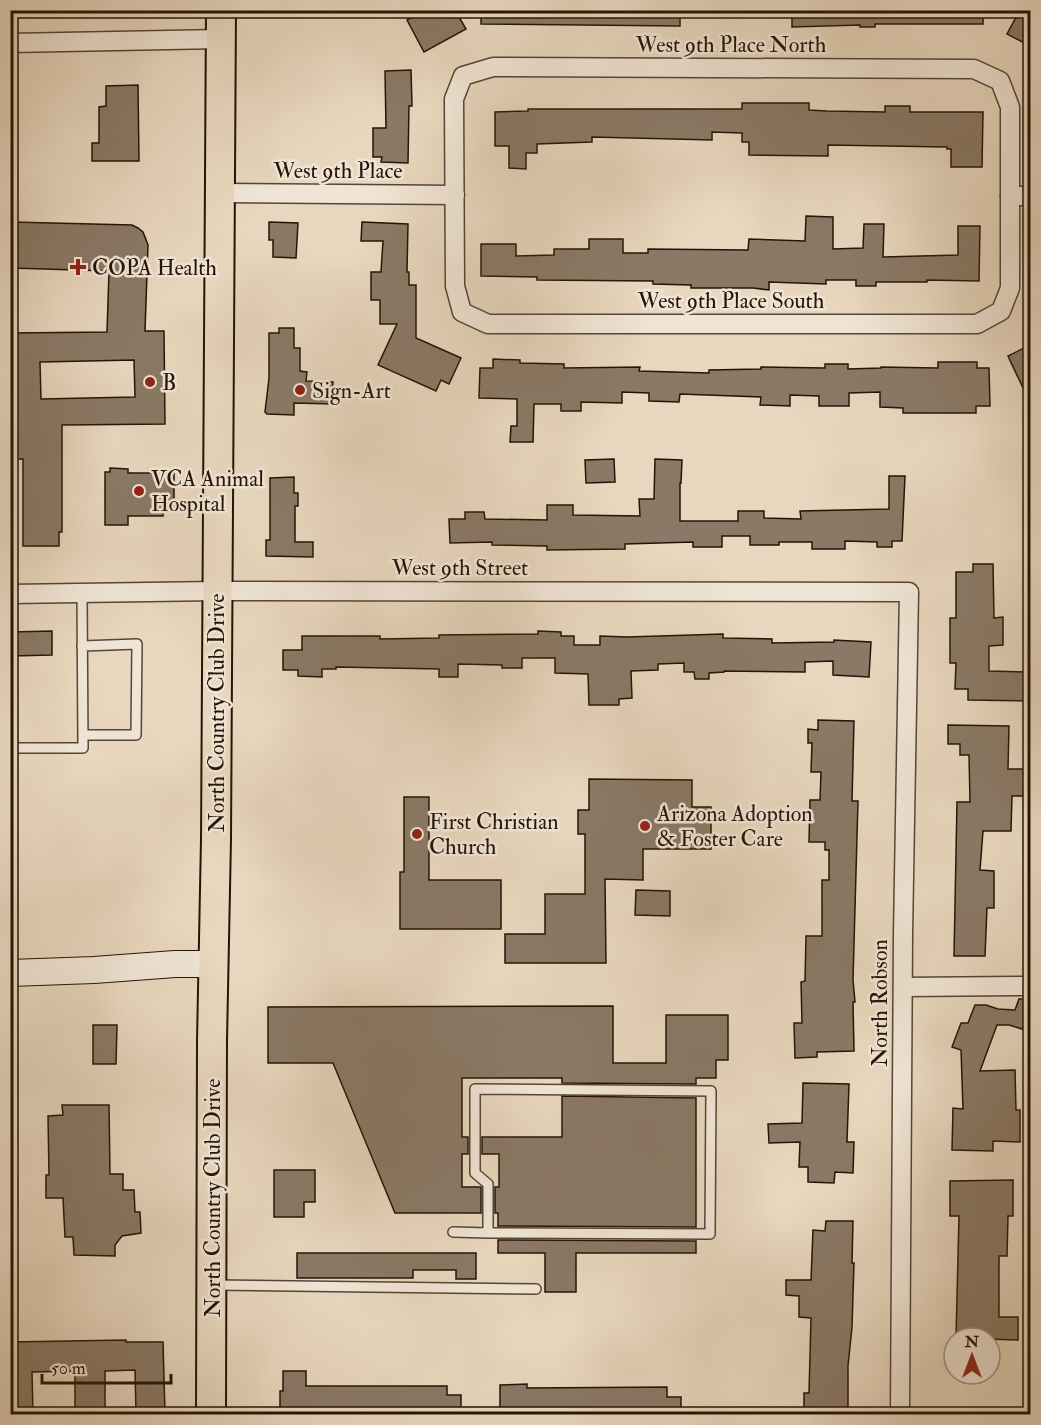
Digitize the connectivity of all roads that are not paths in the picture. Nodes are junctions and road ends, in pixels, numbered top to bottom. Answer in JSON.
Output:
{"nodes":[{"id":1,"x":221,"y":10,"type":"edge"},
{"id":2,"x":220,"y":39,"type":"junction"},
{"id":3,"x":10,"y":43,"type":"edge"},
{"id":4,"x":220,"y":193,"type":"junction"},
{"id":5,"x":455,"y":195,"type":"junction"},
{"id":6,"x":1011,"y":196,"type":"junction"},
{"id":7,"x":1030,"y":196,"type":"edge"},
{"id":8,"x":216,"y":591,"type":"junction"},
{"id":9,"x":909,"y":592,"type":"joint"},
{"id":10,"x":82,"y":593,"type":"junction"},
{"id":11,"x":10,"y":594,"type":"edge"},
{"id":12,"x":82,"y":646,"type":"junction"},
{"id":13,"x":84,"y":735,"type":"junction"},
{"id":14,"x":10,"y":748,"type":"edge"},
{"id":15,"x":214,"y":964,"type":"junction"},
{"id":16,"x":10,"y":973,"type":"edge"},
{"id":17,"x":1030,"y":986,"type":"edge"},
{"id":18,"x":903,"y":987,"type":"junction"},
{"id":19,"x":453,"y":1232,"type":"dead end"},
{"id":20,"x":488,"y":1233,"type":"junction"},
{"id":21,"x":212,"y":1285,"type":"junction"},
{"id":22,"x":536,"y":1289,"type":"dead end"},
{"id":23,"x":211,"y":1414,"type":"edge"},
{"id":24,"x":900,"y":1414,"type":"edge"}],
"edges":[{"from":1,"to":2,"type":"main road","name":"North Country Club Drive"},
{"from":2,"to":3,"type":"street"},
{"from":2,"to":4,"type":"main road","name":"North Country Club Drive"},
{"from":4,"to":5,"type":"street","name":"West 9th Place"},
{"from":4,"to":8,"type":"main road","name":"North Country Club Drive"},
{"from":5,"to":6,"type":"street","name":"West 9th Place North"},
{"from":5,"to":6,"type":"street","name":"West 9th Place South"},
{"from":6,"to":7,"type":"street"},
{"from":8,"to":9,"type":"street","name":"West 9th Street"},
{"from":8,"to":10,"type":"street","name":"West 9th Street"},
{"from":8,"to":15,"type":"main road","name":"North Country Club Drive"},
{"from":9,"to":18,"type":"street","name":"North Robson"},
{"from":10,"to":11,"type":"street","name":"West 9th Street"},
{"from":10,"to":12,"type":"lane"},
{"from":12,"to":13,"type":"lane"},
{"from":12,"to":13,"type":"lane"},
{"from":13,"to":14,"type":"lane"},
{"from":15,"to":16,"type":"main road"},
{"from":15,"to":21,"type":"main road","name":"North Country Club Drive"},
{"from":17,"to":18,"type":"street"},
{"from":18,"to":24,"type":"street","name":"North Robson"},
{"from":19,"to":20,"type":"lane"},
{"from":20,"to":20,"type":"lane"},
{"from":21,"to":22,"type":"lane"},
{"from":21,"to":23,"type":"main road","name":"North Country Club Drive"}]}
